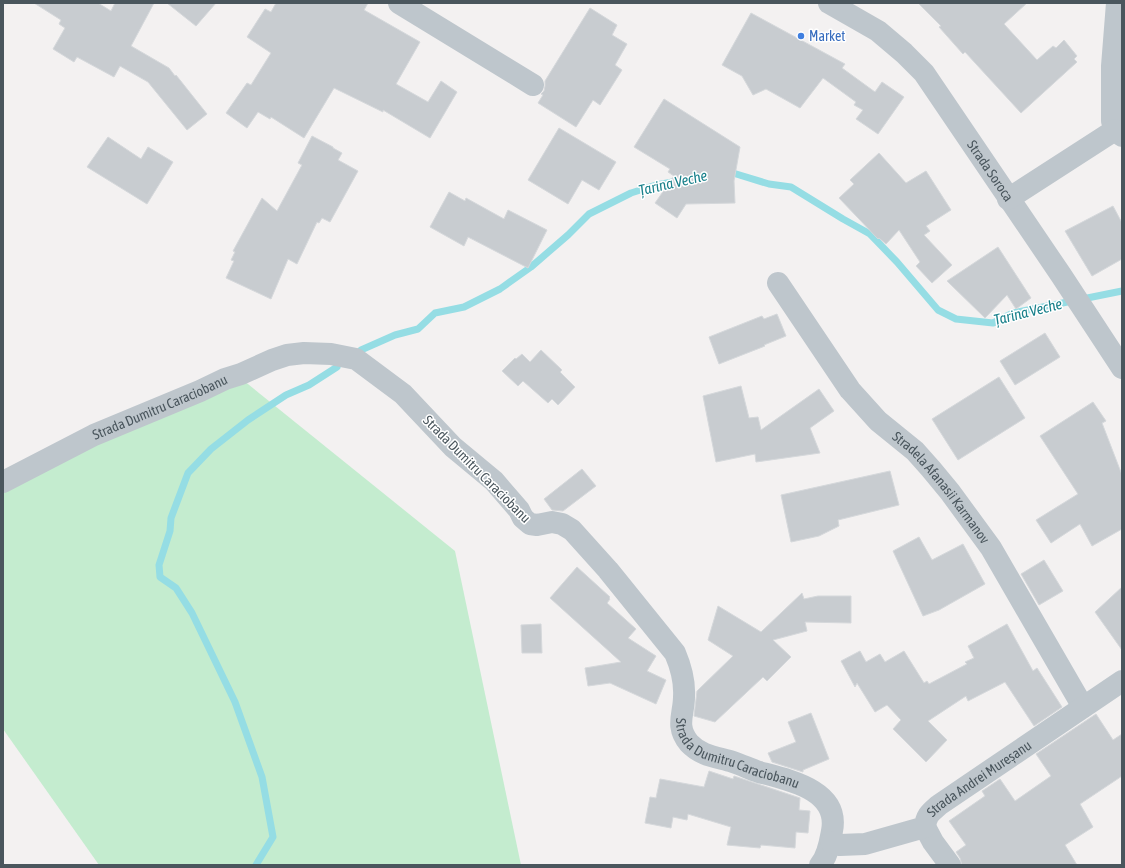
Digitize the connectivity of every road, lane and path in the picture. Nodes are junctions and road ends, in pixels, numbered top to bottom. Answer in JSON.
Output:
{"nodes":[{"id":1,"x":399,"y":3,"type":"edge"},
{"id":2,"x":829,"y":3,"type":"edge"},
{"id":3,"x":1117,"y":3,"type":"edge"},
{"id":4,"x":533,"y":84,"type":"dead end"},
{"id":5,"x":1118,"y":133,"type":"edge"},
{"id":6,"x":1008,"y":199,"type":"junction"},
{"id":7,"x":778,"y":283,"type":"dead end"},
{"id":8,"x":1122,"y":368,"type":"edge"},
{"id":9,"x":3,"y":482,"type":"edge"},
{"id":10,"x":1122,"y":681,"type":"edge"},
{"id":11,"x":1083,"y":707,"type":"junction"},
{"id":12,"x":925,"y":826,"type":"junction"},
{"id":13,"x":831,"y":842,"type":"junction"},
{"id":14,"x":820,"y":865,"type":"edge"},
{"id":15,"x":950,"y":865,"type":"edge"}],
"edges":[{"from":1,"to":4,"type":"street"},
{"from":2,"to":6,"type":"street","name":"Strada Soroca"},
{"from":3,"to":5,"type":"street"},
{"from":5,"to":6,"type":"street"},
{"from":6,"to":8,"type":"street","name":"Strada Soroca"},
{"from":7,"to":11,"type":"street","name":"Stradela Afanasii Karmanov"},
{"from":9,"to":13,"type":"street","name":"Strada Dumitru Caraciobanu"},
{"from":10,"to":11,"type":"street","name":"Strada Andrei Mureșanu"},
{"from":11,"to":12,"type":"street","name":"Strada Andrei Mureșanu"},
{"from":12,"to":13,"type":"street","name":"Strada Andrei Mureșanu"},
{"from":12,"to":15,"type":"street"},
{"from":13,"to":14,"type":"street","name":"Strada Dumitru Caraciobanu"}]}
